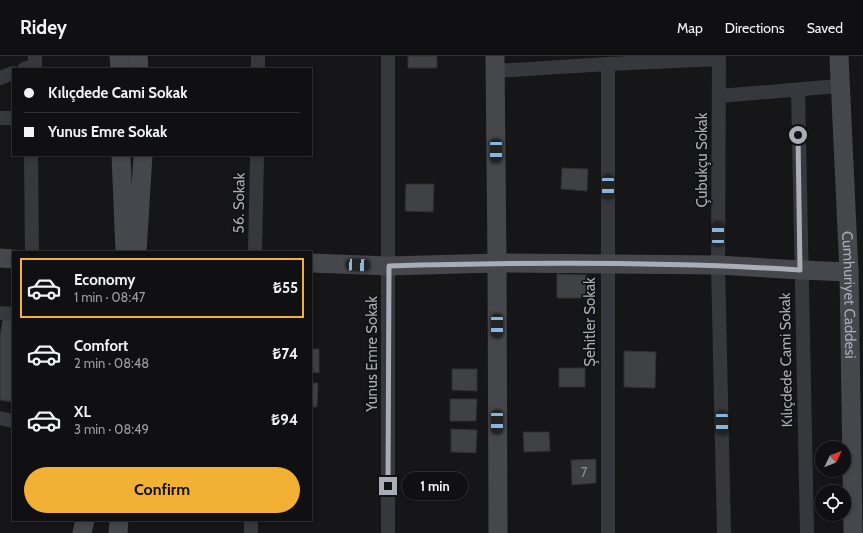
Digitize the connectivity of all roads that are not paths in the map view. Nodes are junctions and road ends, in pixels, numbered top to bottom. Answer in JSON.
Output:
{"nodes":[{"id":1,"x":35,"y":56,"type":"edge"},
{"id":2,"x":119,"y":56,"type":"edge"},
{"id":3,"x":138,"y":56,"type":"edge"},
{"id":4,"x":258,"y":56,"type":"edge"},
{"id":5,"x":388,"y":56,"type":"edge"},
{"id":6,"x":839,"y":56,"type":"edge"},
{"id":7,"x":495,"y":64,"type":"edge"},
{"id":8,"x":608,"y":64,"type":"junction"},
{"id":9,"x":27,"y":68,"type":"edge"},
{"id":10,"x":120,"y":68,"type":"edge"},
{"id":11,"x":138,"y":68,"type":"edge"},
{"id":12,"x":258,"y":68,"type":"edge"},
{"id":13,"x":12,"y":73,"type":"edge"},
{"id":14,"x":0,"y":78,"type":"edge"},
{"id":15,"x":840,"y":86,"type":"junction"},
{"id":16,"x":798,"y":90,"type":"junction"},
{"id":17,"x":719,"y":96,"type":"junction"},
{"id":18,"x":0,"y":118,"type":"edge"},
{"id":19,"x":12,"y":118,"type":"edge"},
{"id":20,"x":31,"y":156,"type":"edge"},
{"id":21,"x":121,"y":156,"type":"edge"},
{"id":22,"x":143,"y":156,"type":"edge"},
{"id":23,"x":257,"y":156,"type":"edge"},
{"id":24,"x":32,"y":251,"type":"edge"},
{"id":25,"x":125,"y":251,"type":"edge"},
{"id":26,"x":137,"y":251,"type":"edge"},
{"id":27,"x":255,"y":251,"type":"edge"},
{"id":28,"x":0,"y":258,"type":"edge"},
{"id":29,"x":12,"y":259,"type":"edge"},
{"id":30,"x":312,"y":263,"type":"edge"},
{"id":31,"x":497,"y":263,"type":"junction"},
{"id":32,"x":607,"y":263,"type":"junction"},
{"id":33,"x":718,"y":265,"type":"junction"},
{"id":34,"x":389,"y":266,"type":"junction"},
{"id":35,"x":800,"y":270,"type":"junction"},
{"id":36,"x":849,"y":272,"type":"junction"},
{"id":37,"x":0,"y":313,"type":"edge"},
{"id":38,"x":12,"y":314,"type":"edge"},
{"id":39,"x":0,"y":418,"type":"edge"},
{"id":40,"x":12,"y":421,"type":"edge"},
{"id":41,"x":85,"y":521,"type":"edge"},
{"id":42,"x":119,"y":521,"type":"edge"},
{"id":43,"x":251,"y":521,"type":"edge"},
{"id":44,"x":82,"y":533,"type":"edge"},
{"id":45,"x":118,"y":533,"type":"edge"},
{"id":46,"x":251,"y":533,"type":"edge"},
{"id":47,"x":388,"y":533,"type":"edge"},
{"id":48,"x":498,"y":533,"type":"edge"},
{"id":49,"x":608,"y":533,"type":"edge"},
{"id":50,"x":724,"y":533,"type":"edge"},
{"id":51,"x":807,"y":533,"type":"edge"},
{"id":52,"x":853,"y":533,"type":"edge"}],
"edges":[{"from":1,"to":9,"type":"street"},
{"from":2,"to":10,"type":"main road"},
{"from":3,"to":11,"type":"main road"},
{"from":4,"to":12,"type":"street"},
{"from":5,"to":34,"type":"street","name":"Yunus Emre Sokak"},
{"from":6,"to":15,"type":"main road","name":"Cumhuriyet Caddesi"},
{"from":7,"to":8,"type":"street","name":"Çubukçu Sokak"},
{"from":7,"to":31,"type":"main road"},
{"from":8,"to":17,"type":"street","name":"Çubukçu Sokak"},
{"from":8,"to":32,"type":"street","name":"Şehitler Sokak"},
{"from":13,"to":14,"type":"street"},
{"from":15,"to":16,"type":"street"},
{"from":15,"to":36,"type":"main road","name":"Cumhuriyet Caddesi"},
{"from":16,"to":17,"type":"street"},
{"from":16,"to":35,"type":"street","name":"Kılıçdede Cami Sokak"},
{"from":17,"to":33,"type":"street","name":"Çubukçu Sokak"},
{"from":18,"to":19,"type":"street"},
{"from":20,"to":24,"type":"street"},
{"from":21,"to":25,"type":"main road"},
{"from":22,"to":26,"type":"main road"},
{"from":23,"to":27,"type":"street","name":"56. Sokak"},
{"from":28,"to":29,"type":"main road"},
{"from":30,"to":34,"type":"main road"},
{"from":31,"to":32,"type":"main road"},
{"from":31,"to":34,"type":"main road"},
{"from":31,"to":48,"type":"main road"},
{"from":32,"to":33,"type":"main road"},
{"from":32,"to":49,"type":"street","name":"Şehitler Sokak"},
{"from":33,"to":35,"type":"main road"},
{"from":33,"to":50,"type":"street","name":"Çubukçu Sokak"},
{"from":34,"to":47,"type":"street","name":"Yunus Emre Sokak"},
{"from":35,"to":36,"type":"main road"},
{"from":35,"to":51,"type":"street","name":"Kılıçdede Cami Sokak"},
{"from":36,"to":52,"type":"main road","name":"Cumhuriyet Caddesi"},
{"from":37,"to":38,"type":"street"},
{"from":39,"to":40,"type":"street"},
{"from":41,"to":44,"type":"main road"},
{"from":42,"to":45,"type":"main road"},
{"from":43,"to":46,"type":"street"}]}
